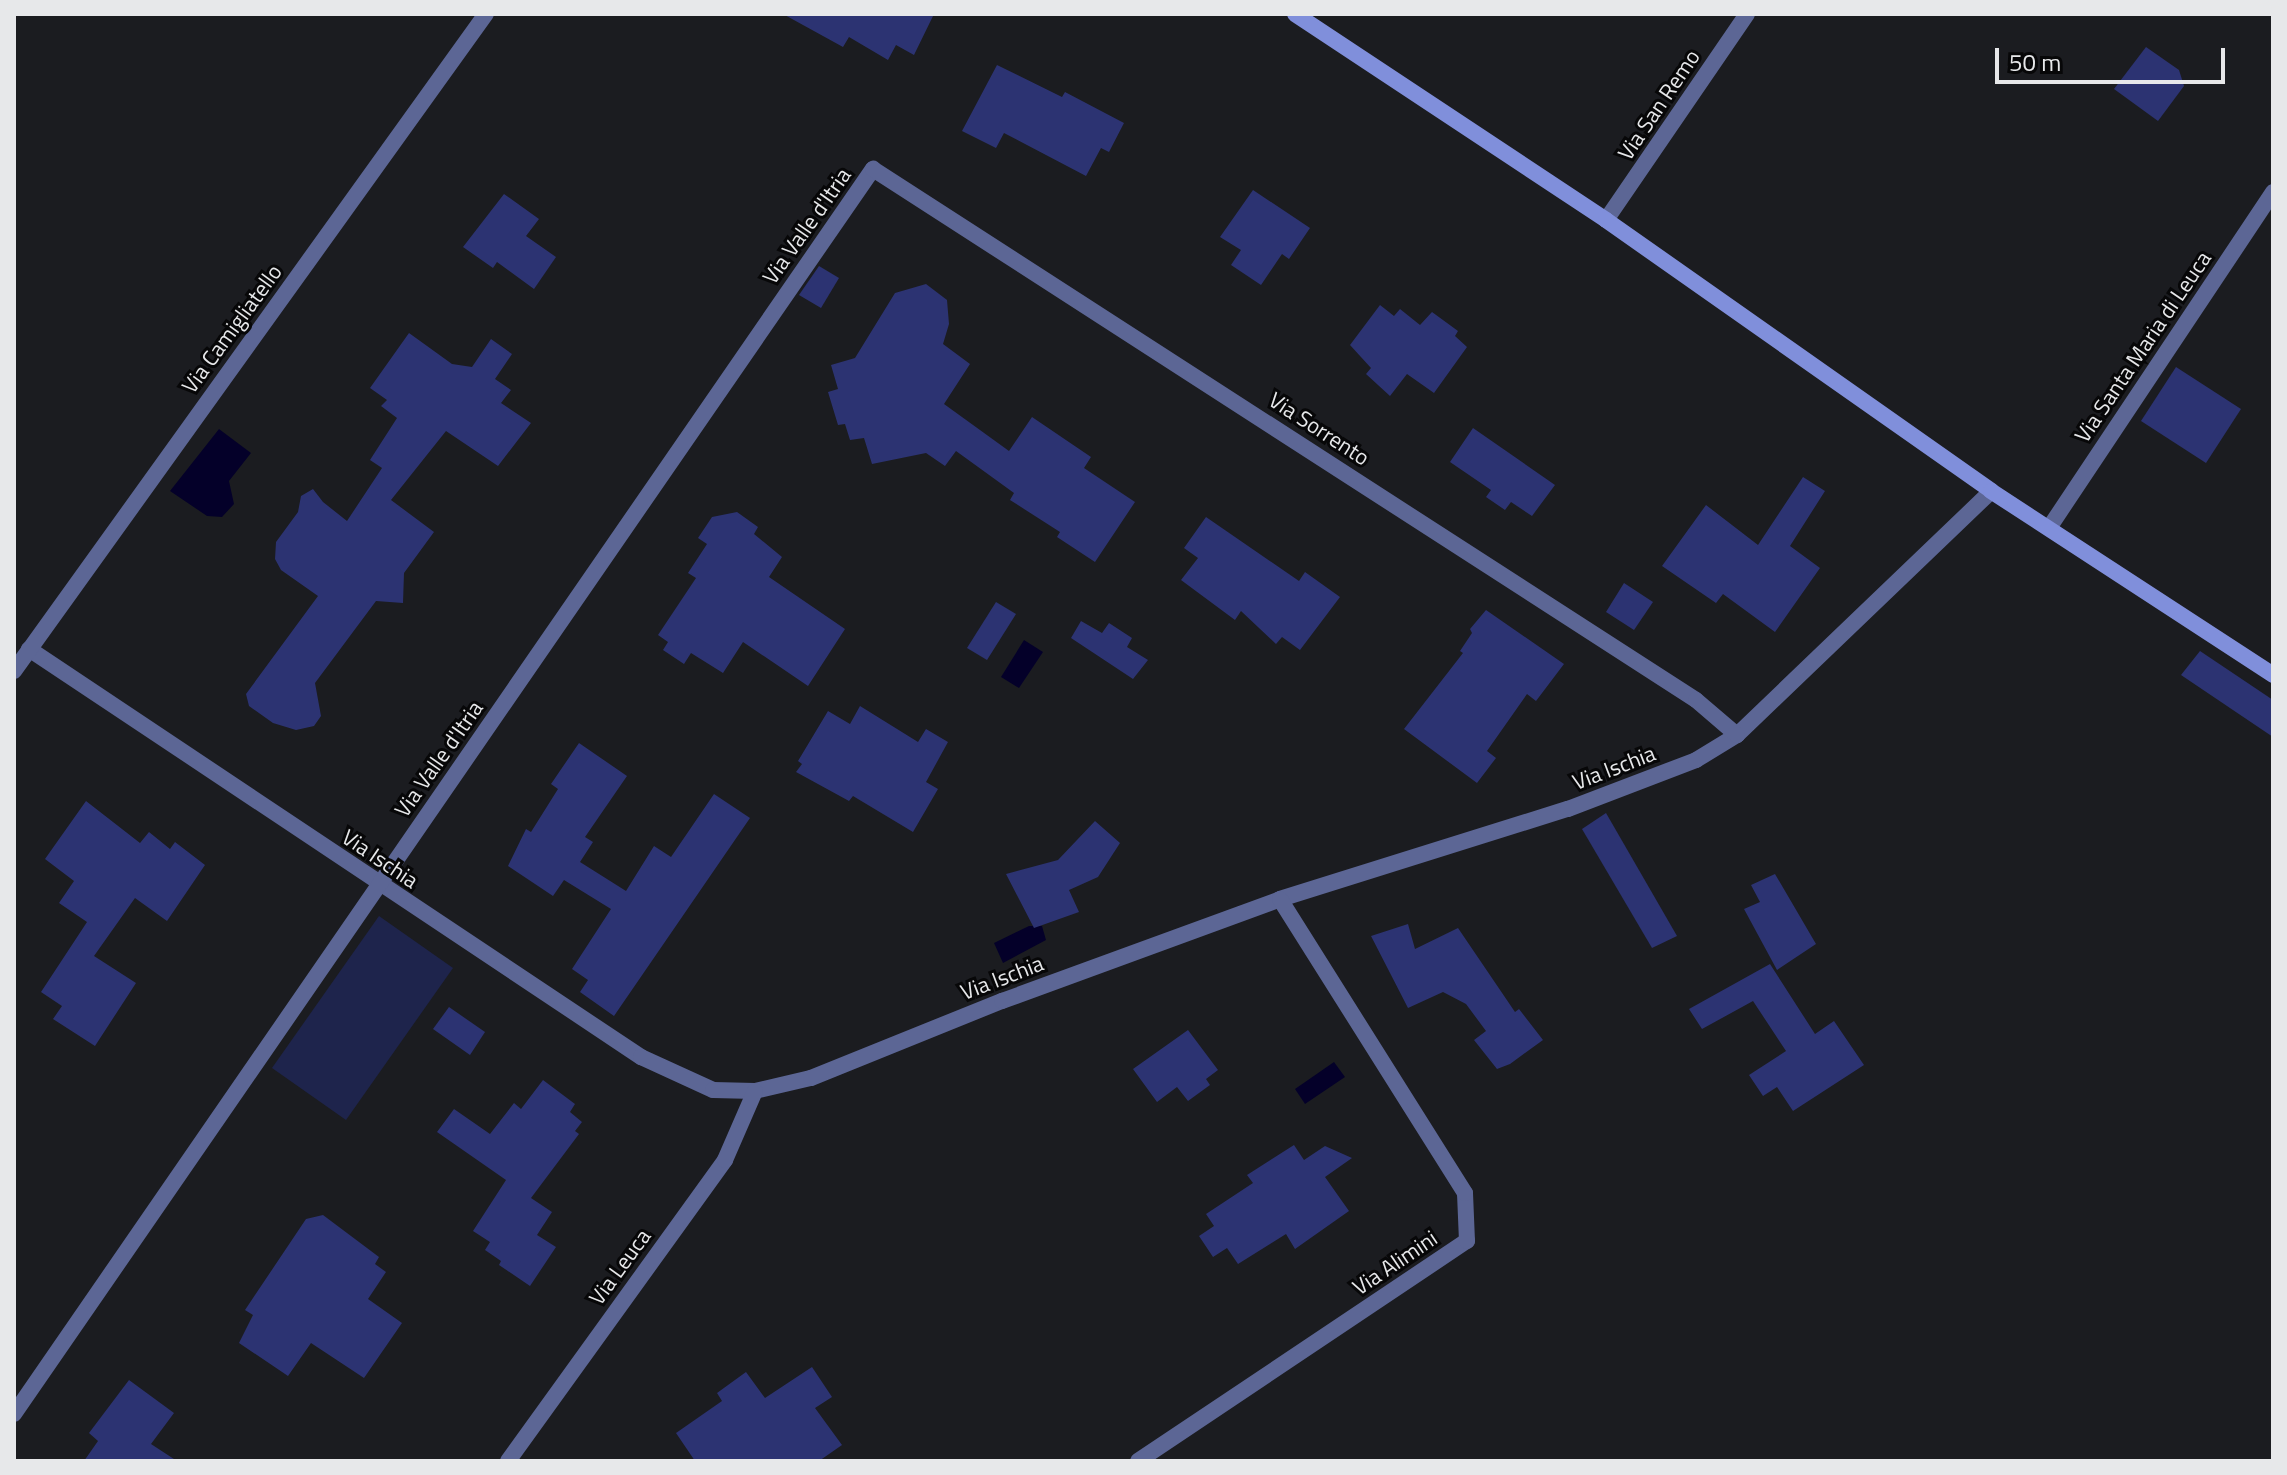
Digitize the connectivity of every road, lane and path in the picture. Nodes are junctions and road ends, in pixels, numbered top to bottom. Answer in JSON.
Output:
{"nodes":[{"id":1,"x":486,"y":14,"type":"edge"},
{"id":2,"x":1295,"y":14,"type":"edge"},
{"id":3,"x":1747,"y":14,"type":"edge"},
{"id":4,"x":873,"y":169,"type":"joint"},
{"id":5,"x":2273,"y":192,"type":"edge"},
{"id":6,"x":1606,"y":220,"type":"junction"},
{"id":7,"x":1991,"y":491,"type":"junction"},
{"id":8,"x":2049,"y":528,"type":"junction"},
{"id":9,"x":29,"y":649,"type":"junction"},
{"id":10,"x":14,"y":671,"type":"edge"},
{"id":11,"x":2273,"y":675,"type":"edge"},
{"id":12,"x":1737,"y":735,"type":"junction"},
{"id":13,"x":379,"y":885,"type":"junction"},
{"id":14,"x":1280,"y":899,"type":"junction"},
{"id":15,"x":755,"y":1091,"type":"junction"},
{"id":16,"x":14,"y":1414,"type":"edge"},
{"id":17,"x":508,"y":1461,"type":"edge"},
{"id":18,"x":1138,"y":1461,"type":"edge"}],
"edges":[{"from":1,"to":9,"type":"street","name":"Via Camigliatello"},
{"from":2,"to":6,"type":"main road"},
{"from":3,"to":6,"type":"street","name":"Via San Remo"},
{"from":4,"to":12,"type":"street","name":"Via Sorrento"},
{"from":4,"to":13,"type":"street","name":"Via Valle d'Itria"},
{"from":5,"to":8,"type":"street","name":"Via Santa Maria di Leuca"},
{"from":6,"to":7,"type":"main road"},
{"from":7,"to":8,"type":"main road"},
{"from":7,"to":12,"type":"street","name":"Via Ischia"},
{"from":8,"to":11,"type":"main road"},
{"from":9,"to":10,"type":"street","name":"Via Camigliatello"},
{"from":9,"to":13,"type":"street","name":"Via Ischia"},
{"from":12,"to":14,"type":"street","name":"Via Ischia"},
{"from":13,"to":15,"type":"street","name":"Via Ischia"},
{"from":13,"to":16,"type":"street","name":"Via Valle d'Itria"},
{"from":14,"to":15,"type":"street","name":"Via Ischia"},
{"from":14,"to":18,"type":"street","name":"Via Alimini"},
{"from":15,"to":17,"type":"street","name":"Via Leuca"}]}
